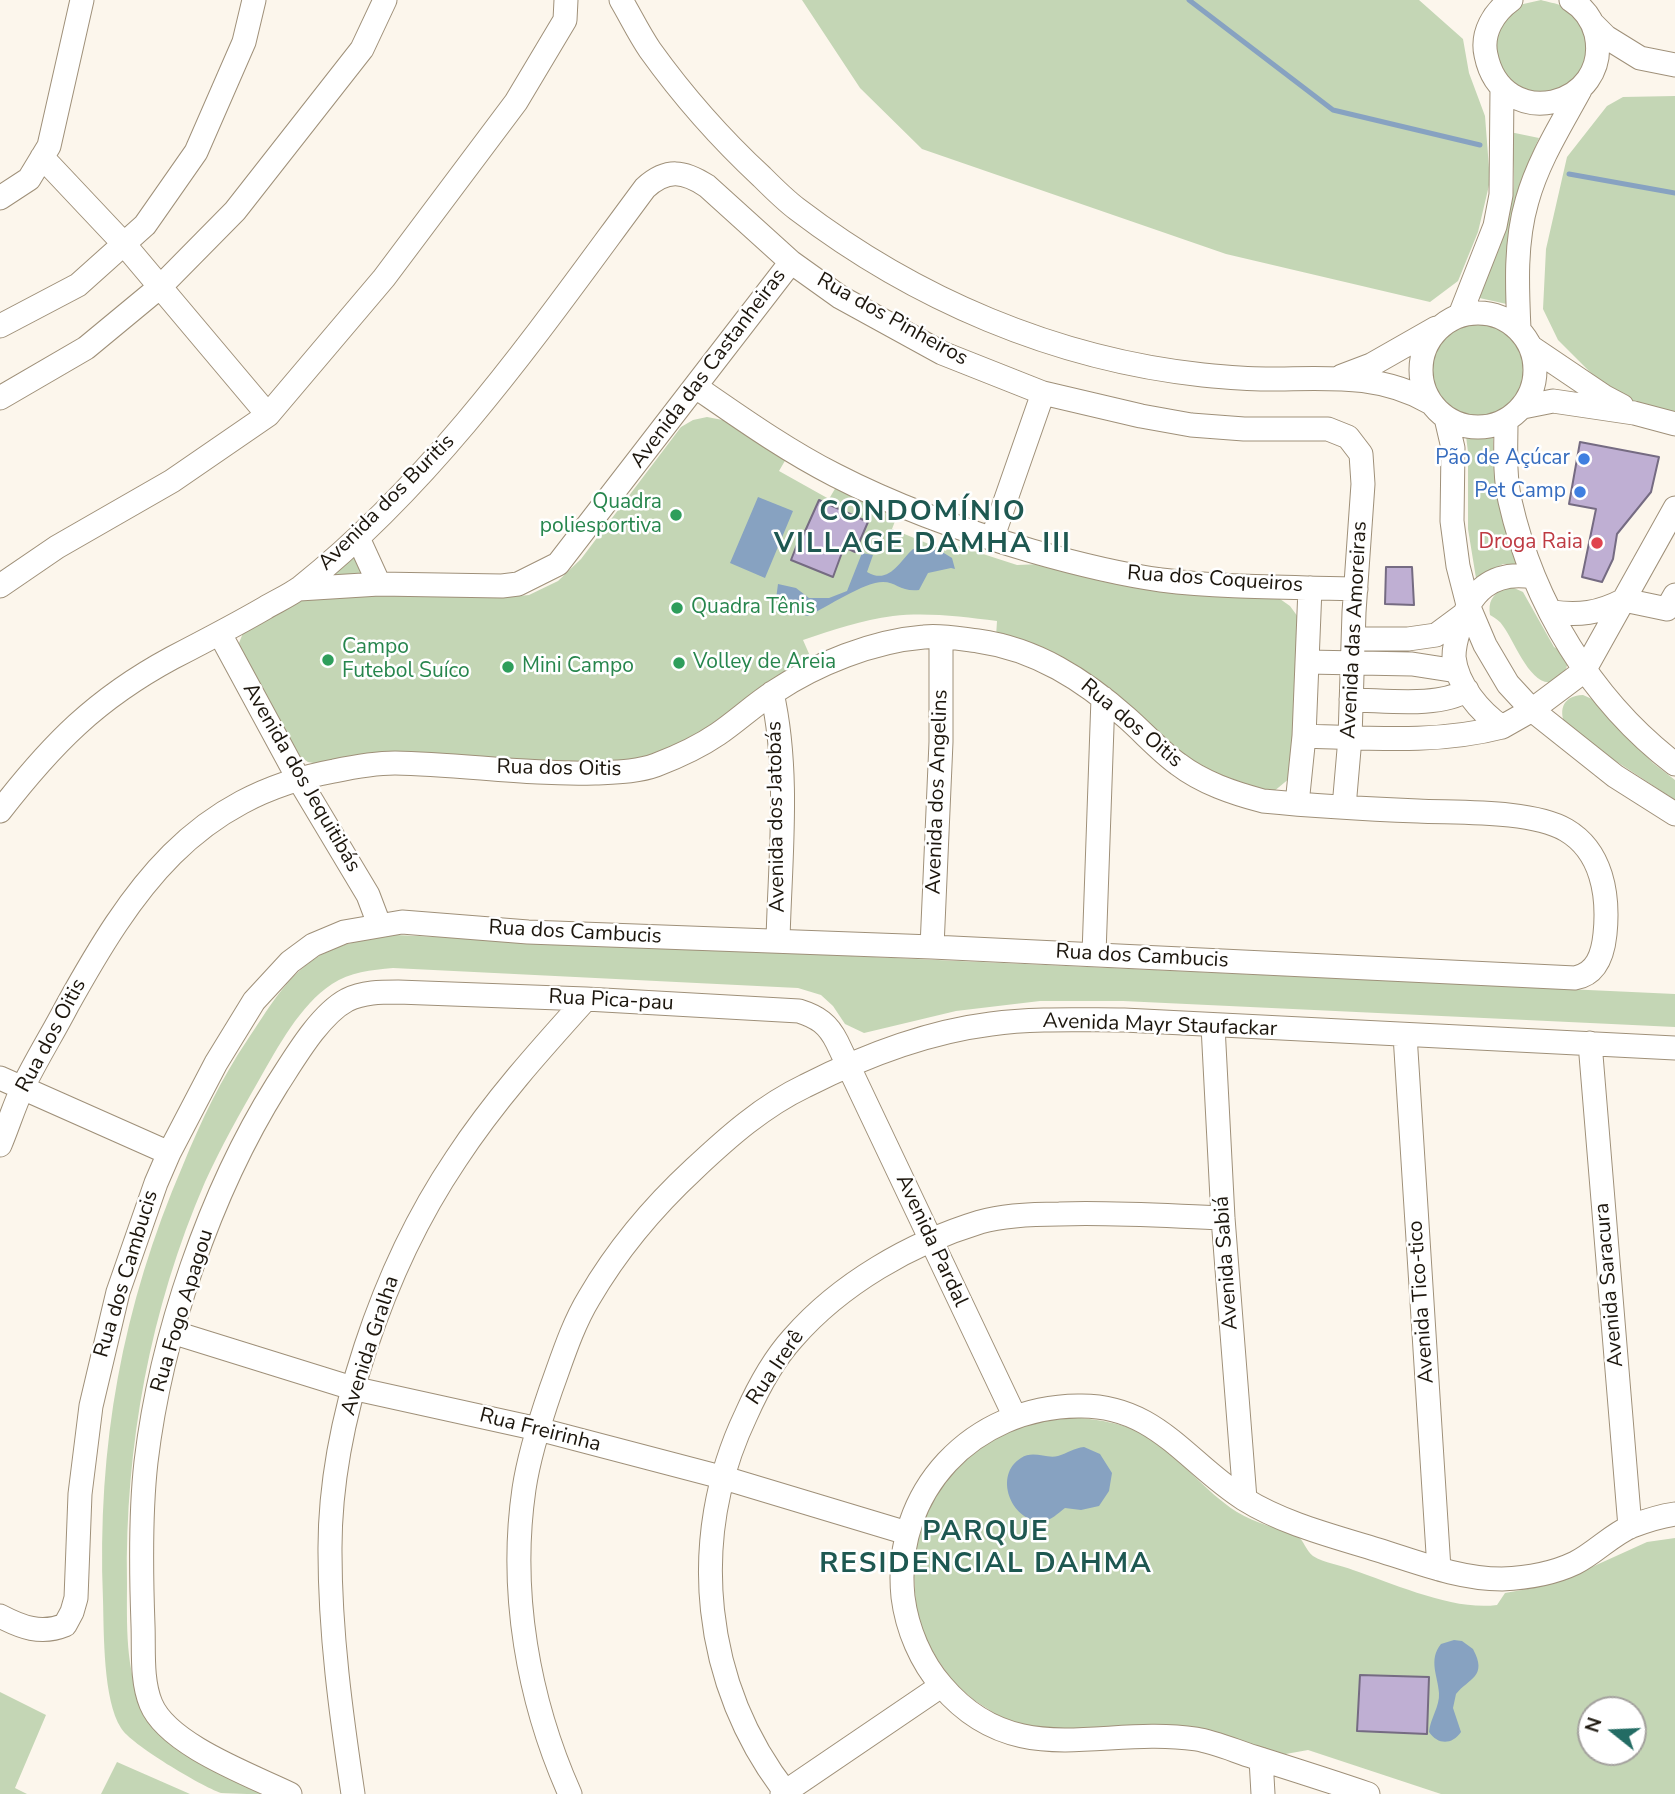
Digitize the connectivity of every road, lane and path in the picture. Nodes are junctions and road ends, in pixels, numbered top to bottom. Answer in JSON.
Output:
{"nodes":[{"id":1,"x":82,"y":0,"type":"edge"},
{"id":2,"x":254,"y":0,"type":"edge"},
{"id":3,"x":385,"y":0,"type":"edge"},
{"id":4,"x":566,"y":0,"type":"edge"},
{"id":5,"x":621,"y":0,"type":"edge"},
{"id":6,"x":1511,"y":0,"type":"edge"},
{"id":7,"x":1581,"y":8,"type":"edge"},
{"id":8,"x":1640,"y":58,"type":"junction"},
{"id":9,"x":1675,"y":65,"type":"edge"},
{"id":10,"x":1588,"y":77,"type":"junction"},
{"id":11,"x":1502,"y":89,"type":"junction"},
{"id":12,"x":42,"y":158,"type":"junction"},
{"id":13,"x":692,"y":176,"type":"joint"},
{"id":14,"x":0,"y":198,"type":"edge"},
{"id":15,"x":124,"y":244,"type":"junction"},
{"id":16,"x":791,"y":262,"type":"junction"},
{"id":17,"x":161,"y":286,"type":"junction"},
{"id":18,"x":1450,"y":320,"type":"junction"},
{"id":19,"x":0,"y":326,"type":"edge"},
{"id":20,"x":1525,"y":338,"type":"junction"},
{"id":21,"x":1336,"y":379,"type":"junction"},
{"id":22,"x":696,"y":387,"type":"junction"},
{"id":23,"x":1043,"y":393,"type":"junction"},
{"id":24,"x":0,"y":398,"type":"edge"},
{"id":25,"x":1438,"y":410,"type":"junction"},
{"id":26,"x":1634,"y":412,"type":"junction"},
{"id":27,"x":1515,"y":414,"type":"junction"},
{"id":28,"x":268,"y":415,"type":"junction"},
{"id":29,"x":1675,"y":424,"type":"edge"},
{"id":30,"x":1361,"y":454,"type":"joint"},
{"id":31,"x":1675,"y":508,"type":"edge"},
{"id":32,"x":358,"y":538,"type":"junction"},
{"id":33,"x":992,"y":539,"type":"junction"},
{"id":34,"x":1533,"y":577,"type":"junction"},
{"id":35,"x":379,"y":584,"type":"junction"},
{"id":36,"x":0,"y":586,"type":"edge"},
{"id":37,"x":1310,"y":588,"type":"junction"},
{"id":38,"x":299,"y":589,"type":"junction"},
{"id":39,"x":1356,"y":589,"type":"junction"},
{"id":40,"x":1624,"y":600,"type":"junction"},
{"id":41,"x":1672,"y":606,"type":"edge"},
{"id":42,"x":1466,"y":610,"type":"junction"},
{"id":43,"x":1552,"y":612,"type":"junction"},
{"id":44,"x":220,"y":634,"type":"junction"},
{"id":45,"x":941,"y":637,"type":"junction"},
{"id":46,"x":1354,"y":639,"type":"junction"},
{"id":47,"x":1307,"y":662,"type":"junction"},
{"id":48,"x":1353,"y":664,"type":"junction"},
{"id":49,"x":1584,"y":671,"type":"junction"},
{"id":50,"x":1462,"y":680,"type":"junction"},
{"id":51,"x":772,"y":693,"type":"junction"},
{"id":52,"x":1103,"y":698,"type":"junction"},
{"id":53,"x":1351,"y":700,"type":"junction"},
{"id":54,"x":1532,"y":710,"type":"junction"},
{"id":55,"x":1502,"y":727,"type":"junction"},
{"id":56,"x":1304,"y":736,"type":"junction"},
{"id":57,"x":1350,"y":738,"type":"junction"},
{"id":58,"x":1675,"y":764,"type":"edge"},
{"id":59,"x":298,"y":778,"type":"junction"},
{"id":60,"x":1297,"y":804,"type":"junction"},
{"id":61,"x":1344,"y":807,"type":"junction"},
{"id":62,"x":0,"y":811,"type":"edge"},
{"id":63,"x":1675,"y":814,"type":"edge"},
{"id":64,"x":379,"y":924,"type":"junction"},
{"id":65,"x":778,"y":940,"type":"junction"},
{"id":66,"x":932,"y":947,"type":"junction"},
{"id":67,"x":1094,"y":954,"type":"junction"},
{"id":68,"x":1584,"y":976,"type":"joint"},
{"id":69,"x":586,"y":999,"type":"junction"},
{"id":70,"x":347,"y":1000,"type":"joint"},
{"id":71,"x":1213,"y":1026,"type":"junction"},
{"id":72,"x":1405,"y":1035,"type":"junction"},
{"id":73,"x":1590,"y":1043,"type":"junction"},
{"id":74,"x":1675,"y":1048,"type":"edge"},
{"id":75,"x":848,"y":1066,"type":"junction"},
{"id":76,"x":0,"y":1078,"type":"edge"},
{"id":77,"x":23,"y":1088,"type":"junction"},
{"id":78,"x":0,"y":1145,"type":"edge"},
{"id":79,"x":169,"y":1153,"type":"junction"},
{"id":80,"x":1223,"y":1218,"type":"junction"},
{"id":81,"x":931,"y":1241,"type":"junction"},
{"id":82,"x":172,"y":1332,"type":"junction"},
{"id":83,"x":352,"y":1388,"type":"junction"},
{"id":84,"x":1015,"y":1417,"type":"junction"},
{"id":85,"x":538,"y":1429,"type":"junction"},
{"id":86,"x":721,"y":1477,"type":"junction"},
{"id":87,"x":1245,"y":1499,"type":"junction"},
{"id":88,"x":1675,"y":1514,"type":"edge"},
{"id":89,"x":1630,"y":1527,"type":"junction"},
{"id":90,"x":907,"y":1533,"type":"junction"},
{"id":91,"x":1439,"y":1569,"type":"junction"},
{"id":92,"x":0,"y":1616,"type":"edge"},
{"id":93,"x":941,"y":1685,"type":"junction"},
{"id":94,"x":1261,"y":1759,"type":"junction"},
{"id":95,"x":785,"y":1793,"type":"edge"},
{"id":96,"x":290,"y":1794,"type":"edge"},
{"id":97,"x":354,"y":1794,"type":"edge"},
{"id":98,"x":570,"y":1794,"type":"edge"},
{"id":99,"x":1263,"y":1794,"type":"edge"},
{"id":100,"x":1368,"y":1794,"type":"edge"}],
"edges":[{"from":1,"to":12,"type":"street"},
{"from":2,"to":15,"type":"street"},
{"from":3,"to":17,"type":"street"},
{"from":4,"to":28,"type":"street"},
{"from":5,"to":21,"type":"street"},
{"from":6,"to":11,"type":"street"},
{"from":7,"to":8,"type":"street"},
{"from":7,"to":10,"type":"street"},
{"from":8,"to":9,"type":"street"},
{"from":8,"to":10,"type":"street"},
{"from":10,"to":11,"type":"street"},
{"from":10,"to":20,"type":"street"},
{"from":11,"to":18,"type":"street"},
{"from":12,"to":14,"type":"street"},
{"from":12,"to":15,"type":"street"},
{"from":13,"to":16,"type":"street","name":"Rua dos Pinheiros"},
{"from":13,"to":32,"type":"street","name":"Avenida dos Buritis"},
{"from":15,"to":17,"type":"street"},
{"from":15,"to":19,"type":"street"},
{"from":16,"to":22,"type":"street","name":"Avenida das Castanheiras"},
{"from":16,"to":23,"type":"street","name":"Rua dos Pinheiros"},
{"from":17,"to":24,"type":"street"},
{"from":17,"to":28,"type":"street"},
{"from":18,"to":20,"type":"street"},
{"from":18,"to":21,"type":"street"},
{"from":18,"to":25,"type":"street"},
{"from":20,"to":26,"type":"street"},
{"from":20,"to":27,"type":"street"},
{"from":21,"to":25,"type":"street"},
{"from":22,"to":33,"type":"street","name":"Rua dos Coqueiros"},
{"from":22,"to":35,"type":"street","name":"Avenida das Castanheiras"},
{"from":23,"to":30,"type":"street","name":"Rua dos Pinheiros"},
{"from":23,"to":33,"type":"street"},
{"from":25,"to":27,"type":"street"},
{"from":25,"to":42,"type":"street"},
{"from":26,"to":27,"type":"street"},
{"from":26,"to":29,"type":"street"},
{"from":27,"to":34,"type":"street"},
{"from":28,"to":36,"type":"street"},
{"from":30,"to":39,"type":"street","name":"Avenida das Amoreiras"},
{"from":31,"to":40,"type":"street"},
{"from":32,"to":35,"type":"street"},
{"from":32,"to":38,"type":"street","name":"Avenida dos Buritis"},
{"from":33,"to":37,"type":"street","name":"Rua dos Coqueiros"},
{"from":34,"to":42,"type":"street"},
{"from":34,"to":43,"type":"street"},
{"from":35,"to":38,"type":"street","name":"Avenida das Castanheiras"},
{"from":37,"to":39,"type":"street","name":"Rua dos Coqueiros"},
{"from":37,"to":47,"type":"street"},
{"from":38,"to":44,"type":"street","name":"Avenida dos Buritis"},
{"from":39,"to":46,"type":"street","name":"Avenida das Amoreiras"},
{"from":40,"to":41,"type":"street"},
{"from":40,"to":43,"type":"street"},
{"from":40,"to":49,"type":"street"},
{"from":42,"to":46,"type":"street"},
{"from":42,"to":50,"type":"street"},
{"from":42,"to":54,"type":"street"},
{"from":43,"to":49,"type":"street"},
{"from":44,"to":59,"type":"street","name":"Avenida dos Jequitibás"},
{"from":44,"to":62,"type":"street","name":"Avenida dos Buritis"},
{"from":45,"to":51,"type":"street","name":"Rua dos Oitis"},
{"from":45,"to":52,"type":"street","name":"Rua dos Oitis"},
{"from":45,"to":66,"type":"street","name":"Avenida dos Angelins"},
{"from":46,"to":48,"type":"street","name":"Avenida das Amoreiras"},
{"from":47,"to":48,"type":"street"},
{"from":47,"to":56,"type":"street"},
{"from":48,"to":50,"type":"street"},
{"from":48,"to":53,"type":"street","name":"Avenida das Amoreiras"},
{"from":49,"to":54,"type":"street"},
{"from":49,"to":58,"type":"street"},
{"from":50,"to":53,"type":"street"},
{"from":50,"to":55,"type":"street"},
{"from":51,"to":59,"type":"street","name":"Rua dos Oitis"},
{"from":51,"to":65,"type":"street","name":"Avenida dos Jatobás"},
{"from":52,"to":60,"type":"street","name":"Rua dos Oitis"},
{"from":52,"to":67,"type":"street"},
{"from":53,"to":57,"type":"street","name":"Avenida das Amoreiras"},
{"from":54,"to":55,"type":"street"},
{"from":54,"to":63,"type":"street"},
{"from":55,"to":57,"type":"street"},
{"from":56,"to":57,"type":"street"},
{"from":56,"to":60,"type":"street"},
{"from":57,"to":61,"type":"street","name":"Avenida das Amoreiras"},
{"from":59,"to":64,"type":"street","name":"Avenida dos Jequitibás"},
{"from":59,"to":77,"type":"street","name":"Rua dos Oitis"},
{"from":60,"to":61,"type":"street","name":"Rua dos Oitis"},
{"from":61,"to":68,"type":"street","name":"Rua dos Oitis"},
{"from":64,"to":65,"type":"street","name":"Rua dos Cambucis"},
{"from":64,"to":79,"type":"street","name":"Rua dos Cambucis"},
{"from":65,"to":66,"type":"street","name":"Rua dos Cambucis"},
{"from":66,"to":67,"type":"street","name":"Rua dos Cambucis"},
{"from":67,"to":68,"type":"street","name":"Rua dos Cambucis"},
{"from":69,"to":70,"type":"street","name":"Rua Pica-pau"},
{"from":69,"to":75,"type":"street","name":"Rua Pica-pau"},
{"from":69,"to":83,"type":"street","name":"Avenida Gralha"},
{"from":70,"to":82,"type":"street","name":"Rua Fogo Apagou"},
{"from":71,"to":72,"type":"street","name":"Avenida Mayr Staufackar"},
{"from":71,"to":75,"type":"street","name":"Avenida Mayr Staufackar"},
{"from":71,"to":80,"type":"street","name":"Avenida Sabiá"},
{"from":72,"to":73,"type":"street","name":"Avenida Mayr Staufackar"},
{"from":72,"to":91,"type":"street","name":"Avenida Tico-tico"},
{"from":73,"to":74,"type":"street","name":"Avenida Mayr Staufackar"},
{"from":73,"to":89,"type":"street","name":"Avenida Saracura"},
{"from":75,"to":81,"type":"street","name":"Avenida Pardal"},
{"from":75,"to":85,"type":"street","name":"Avenida Mayr Staufackar"},
{"from":76,"to":77,"type":"street"},
{"from":77,"to":78,"type":"street","name":"Rua dos Oitis"},
{"from":77,"to":79,"type":"street"},
{"from":79,"to":92,"type":"street","name":"Rua dos Cambucis"},
{"from":80,"to":81,"type":"street","name":"Rua Irerê"},
{"from":80,"to":87,"type":"street","name":"Avenida Sabiá"},
{"from":81,"to":84,"type":"street","name":"Avenida Pardal"},
{"from":81,"to":86,"type":"street","name":"Rua Irerê"},
{"from":82,"to":83,"type":"street","name":"Rua Freirinha"},
{"from":82,"to":96,"type":"street","name":"Rua Fogo Apagou"},
{"from":83,"to":85,"type":"street","name":"Rua Freirinha"},
{"from":83,"to":97,"type":"street","name":"Avenida Gralha"},
{"from":84,"to":87,"type":"street"},
{"from":84,"to":90,"type":"street"},
{"from":85,"to":86,"type":"street","name":"Rua Freirinha"},
{"from":85,"to":98,"type":"street","name":"Avenida Mayr Staufackar"},
{"from":86,"to":90,"type":"street","name":"Rua Freirinha"},
{"from":86,"to":95,"type":"street","name":"Rua Irerê"},
{"from":87,"to":91,"type":"street"},
{"from":88,"to":89,"type":"street"},
{"from":89,"to":91,"type":"street"},
{"from":90,"to":93,"type":"street"},
{"from":93,"to":94,"type":"street"},
{"from":93,"to":95,"type":"street"},
{"from":94,"to":99,"type":"street"},
{"from":94,"to":100,"type":"street"}]}
